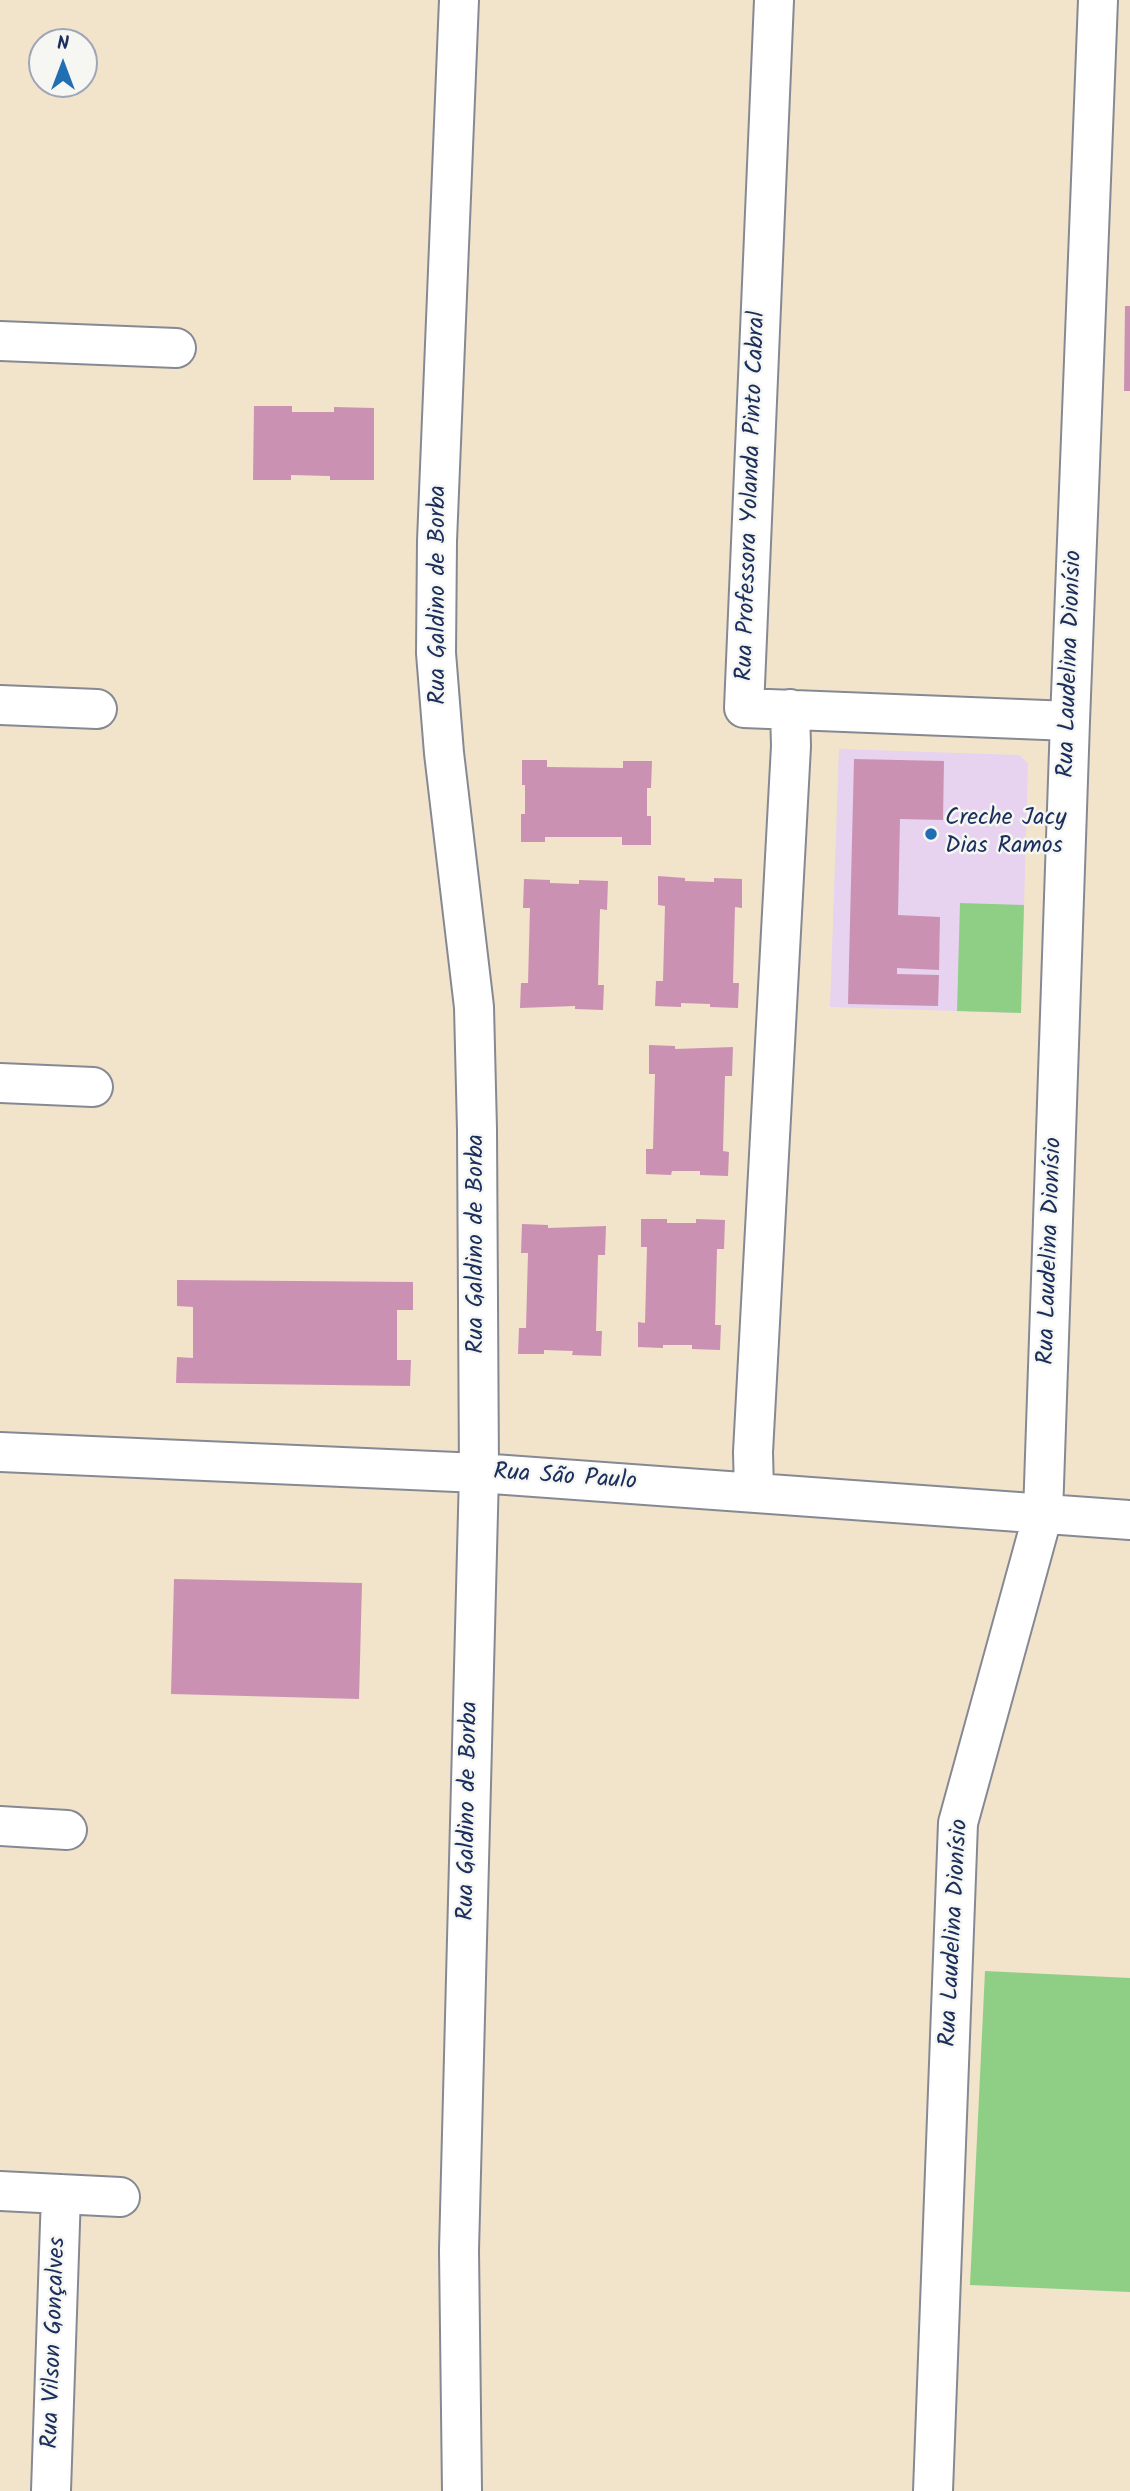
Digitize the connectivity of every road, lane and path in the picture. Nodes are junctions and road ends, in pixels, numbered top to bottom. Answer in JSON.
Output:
{"nodes":[{"id":1,"x":458,"y":0,"type":"edge"},
{"id":2,"x":774,"y":0,"type":"edge"},
{"id":3,"x":1098,"y":0,"type":"edge"},
{"id":4,"x":0,"y":341,"type":"edge"},
{"id":5,"x":176,"y":348,"type":"dead end"},
{"id":6,"x":0,"y":705,"type":"edge"},
{"id":7,"x":97,"y":709,"type":"dead end"},
{"id":8,"x":790,"y":709,"type":"junction"},
{"id":9,"x":1070,"y":721,"type":"junction"},
{"id":10,"x":0,"y":1083,"type":"edge"},
{"id":11,"x":93,"y":1087,"type":"dead end"},
{"id":12,"x":0,"y":1452,"type":"edge"},
{"id":13,"x":479,"y":1473,"type":"junction"},
{"id":14,"x":754,"y":1492,"type":"junction"},
{"id":15,"x":1043,"y":1514,"type":"junction"},
{"id":16,"x":1130,"y":1520,"type":"edge"},
{"id":17,"x":0,"y":1826,"type":"edge"},
{"id":18,"x":67,"y":1830,"type":"dead end"},
{"id":19,"x":0,"y":2191,"type":"edge"},
{"id":20,"x":61,"y":2194,"type":"junction"},
{"id":21,"x":120,"y":2197,"type":"dead end"},
{"id":22,"x":51,"y":2491,"type":"edge"},
{"id":23,"x":463,"y":2491,"type":"edge"},
{"id":24,"x":933,"y":2491,"type":"edge"}],
"edges":[{"from":1,"to":13,"type":"street","name":"Rua Galdino de Borba"},
{"from":2,"to":8,"type":"street","name":"Rua Professora Yolanda Pinto Cabral"},
{"from":3,"to":9,"type":"street","name":"Rua Laudelina Dionísio"},
{"from":4,"to":5,"type":"street"},
{"from":6,"to":7,"type":"street"},
{"from":8,"to":9,"type":"street","name":"Rua Professora Yolanda Pinto Cabral"},
{"from":8,"to":14,"type":"street"},
{"from":9,"to":15,"type":"street","name":"Rua Laudelina Dionísio"},
{"from":10,"to":11,"type":"street"},
{"from":12,"to":13,"type":"street","name":"Rua São Paulo"},
{"from":13,"to":14,"type":"street","name":"Rua São Paulo"},
{"from":13,"to":23,"type":"street","name":"Rua Galdino de Borba"},
{"from":14,"to":15,"type":"street","name":"Rua São Paulo"},
{"from":15,"to":16,"type":"street","name":"Rua São Paulo"},
{"from":15,"to":24,"type":"street","name":"Rua Laudelina Dionísio"},
{"from":17,"to":18,"type":"street"},
{"from":19,"to":20,"type":"street"},
{"from":20,"to":21,"type":"street"},
{"from":20,"to":22,"type":"street","name":"Rua Vilson Gonçalves"}]}
